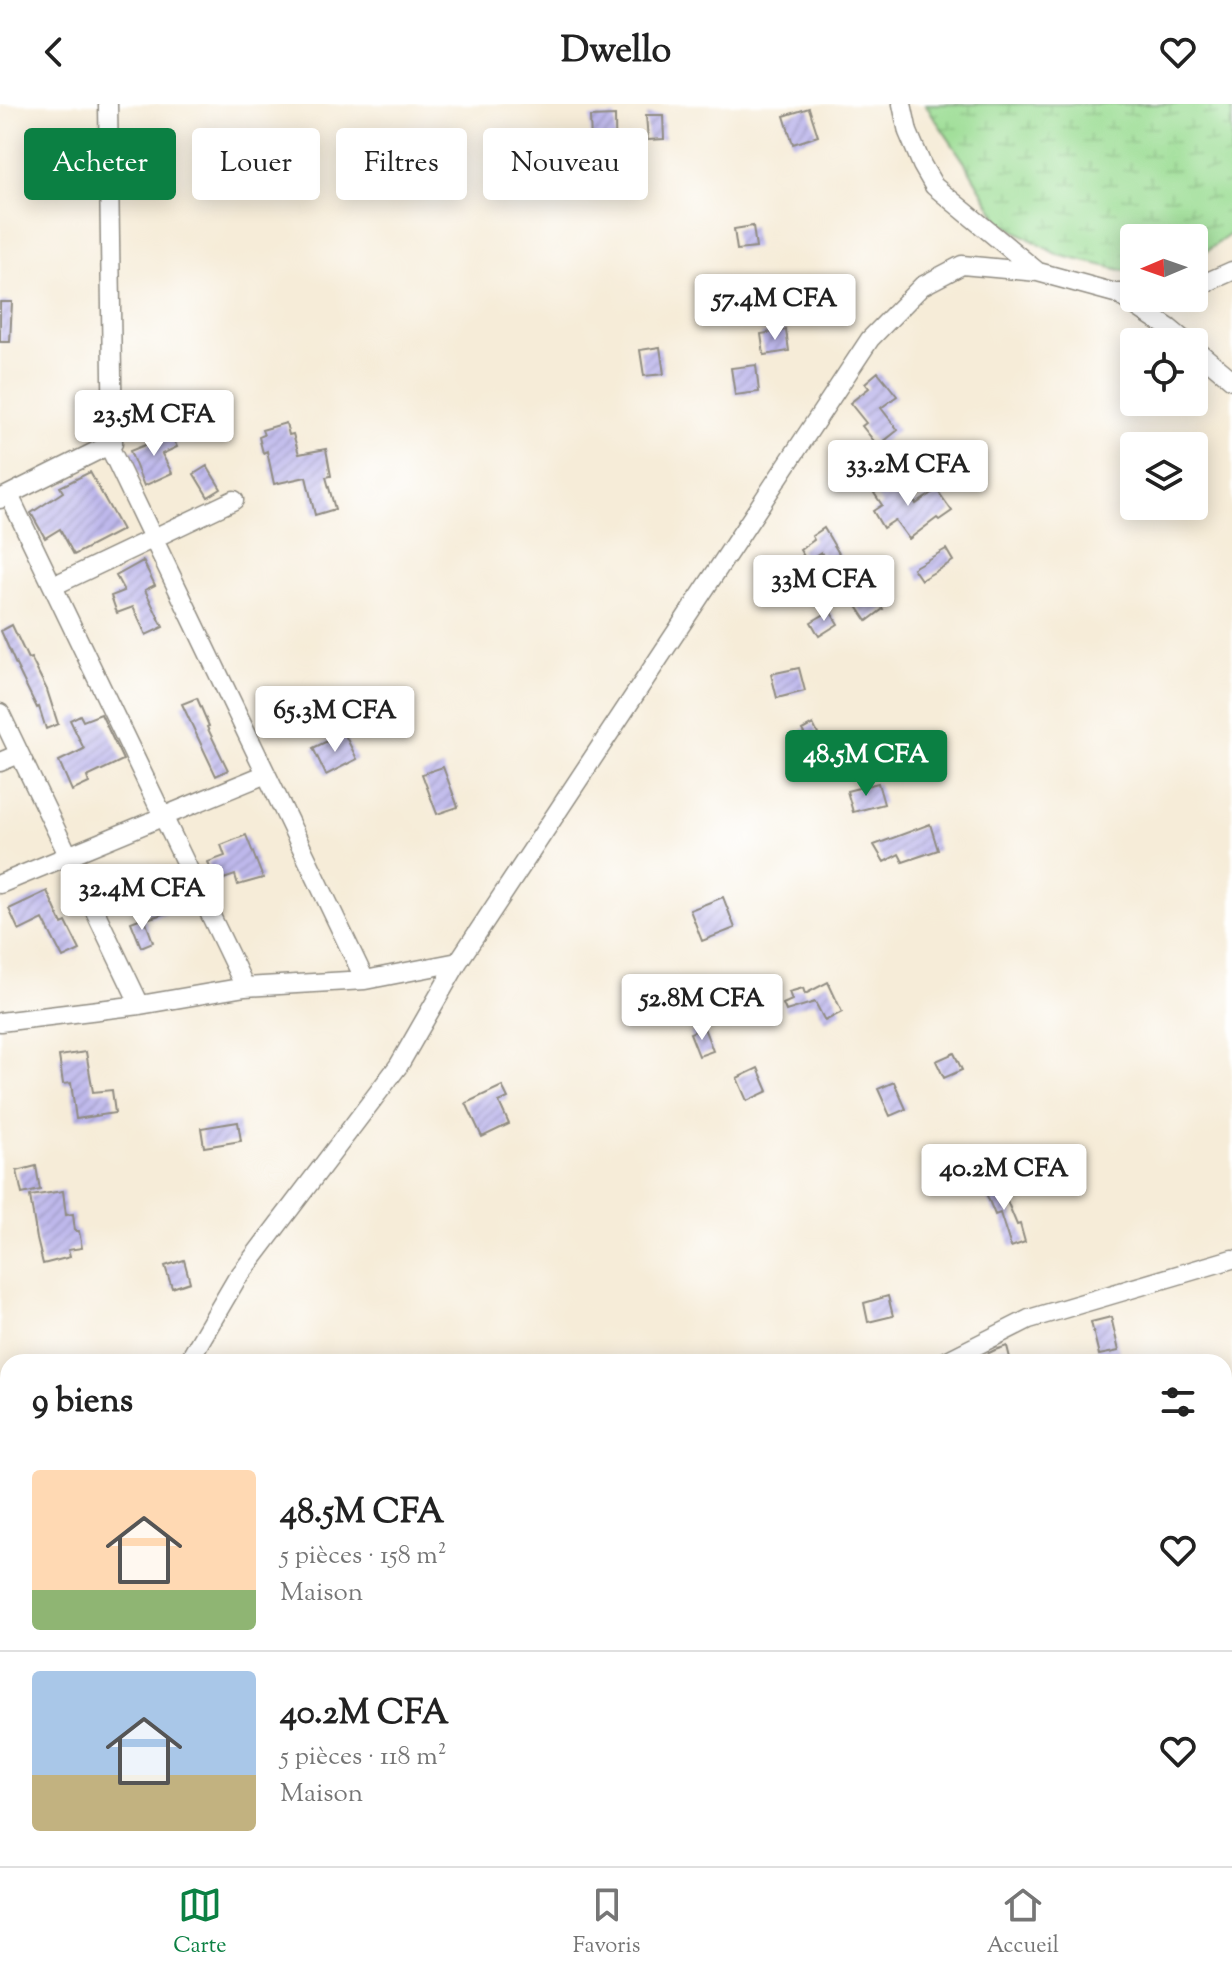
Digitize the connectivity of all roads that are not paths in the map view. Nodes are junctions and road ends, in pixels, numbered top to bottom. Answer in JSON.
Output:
{"nodes":[{"id":1,"x":108,"y":104,"type":"edge"},
{"id":2,"x":902,"y":104,"type":"edge"},
{"id":3,"x":1232,"y":271,"type":"edge"},
{"id":4,"x":1038,"y":272,"type":"junction"},
{"id":5,"x":1208,"y":282,"type":"edge"},
{"id":6,"x":1120,"y":292,"type":"edge"},
{"id":7,"x":1149,"y":312,"type":"edge"},
{"id":8,"x":1169,"y":328,"type":"edge"},
{"id":9,"x":1208,"y":360,"type":"edge"},
{"id":10,"x":1232,"y":380,"type":"edge"},
{"id":11,"x":109,"y":446,"type":"junction"},
{"id":12,"x":5,"y":497,"type":"edge"},
{"id":13,"x":234,"y":500,"type":"dead end"},
{"id":14,"x":153,"y":538,"type":"junction"},
{"id":15,"x":53,"y":586,"type":"junction"},
{"id":16,"x":0,"y":713,"type":"edge"},
{"id":17,"x":19,"y":754,"type":"junction"},
{"id":18,"x":0,"y":762,"type":"edge"},
{"id":19,"x":266,"y":774,"type":"junction"},
{"id":20,"x":163,"y":816,"type":"junction"},
{"id":21,"x":69,"y":856,"type":"junction"},
{"id":22,"x":0,"y":884,"type":"edge"},
{"id":23,"x":458,"y":962,"type":"junction"},
{"id":24,"x":365,"y":980,"type":"junction"},
{"id":25,"x":245,"y":987,"type":"junction"},
{"id":26,"x":140,"y":1005,"type":"junction"},
{"id":27,"x":0,"y":1022,"type":"edge"},
{"id":28,"x":1232,"y":1259,"type":"edge"},
{"id":29,"x":193,"y":1354,"type":"edge"},
{"id":30,"x":960,"y":1354,"type":"edge"}],
"edges":[{"from":1,"to":11,"type":"street"},
{"from":2,"to":4,"type":"street"},
{"from":3,"to":5,"type":"street"},
{"from":4,"to":6,"type":"street"},
{"from":4,"to":23,"type":"street"},
{"from":7,"to":8,"type":"street"},
{"from":9,"to":10,"type":"street"},
{"from":11,"to":12,"type":"street"},
{"from":11,"to":14,"type":"street"},
{"from":12,"to":15,"type":"street"},
{"from":13,"to":14,"type":"street"},
{"from":14,"to":15,"type":"street"},
{"from":14,"to":19,"type":"street"},
{"from":15,"to":20,"type":"street"},
{"from":16,"to":17,"type":"street"},
{"from":17,"to":18,"type":"street"},
{"from":17,"to":21,"type":"street"},
{"from":19,"to":20,"type":"street"},
{"from":19,"to":24,"type":"street"},
{"from":20,"to":21,"type":"street"},
{"from":20,"to":25,"type":"street"},
{"from":21,"to":22,"type":"street"},
{"from":21,"to":26,"type":"street"},
{"from":23,"to":24,"type":"street"},
{"from":23,"to":29,"type":"street"},
{"from":24,"to":25,"type":"street"},
{"from":25,"to":26,"type":"street"},
{"from":26,"to":27,"type":"street"},
{"from":28,"to":30,"type":"street"}]}
